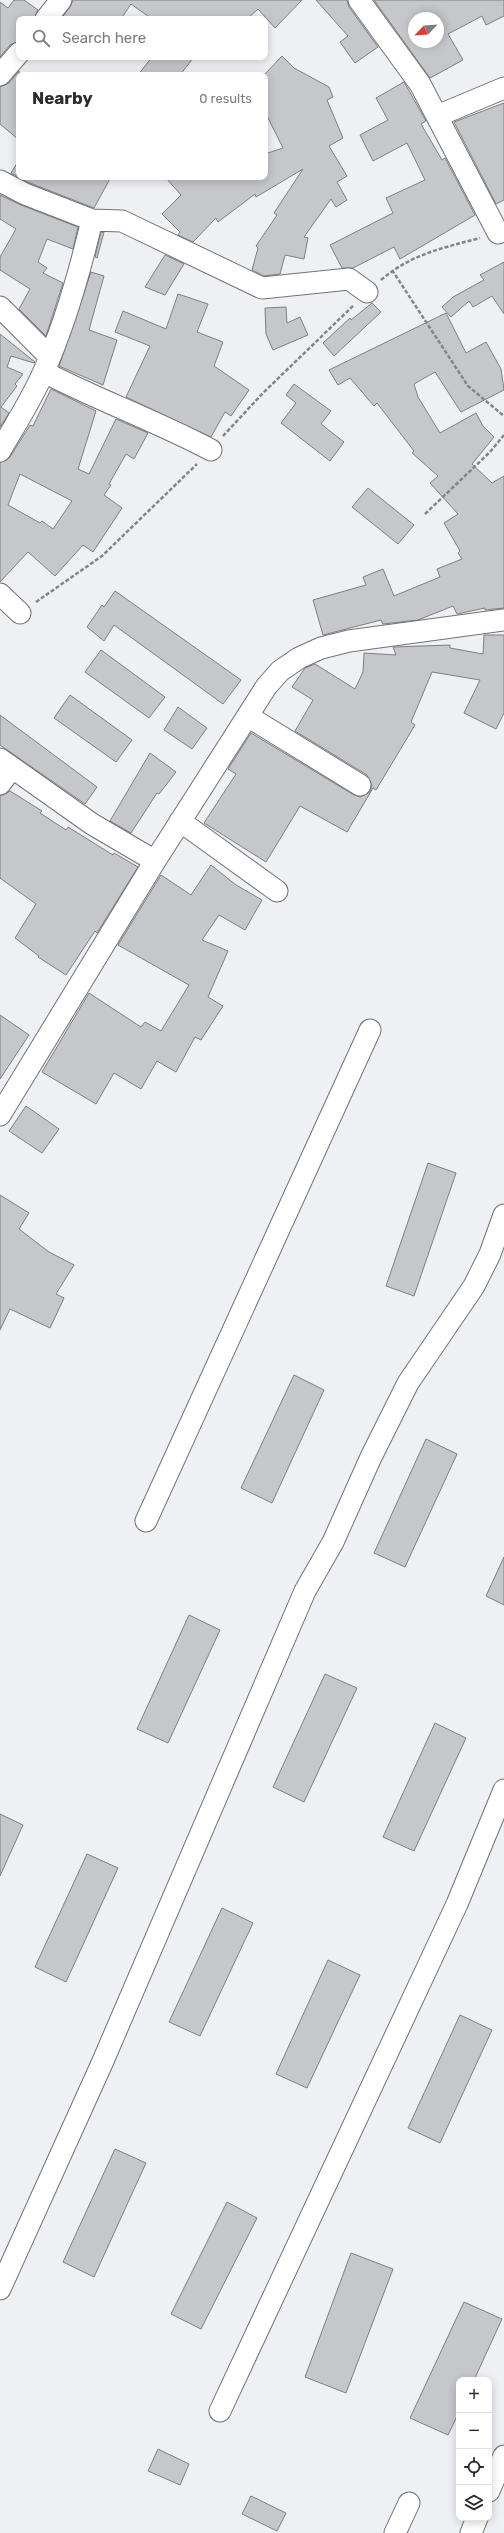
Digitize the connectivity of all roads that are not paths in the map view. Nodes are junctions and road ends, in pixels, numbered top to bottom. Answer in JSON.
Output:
{"nodes":[{"id":1,"x":61,"y":0,"type":"edge"},
{"id":2,"x":359,"y":0,"type":"edge"},
{"id":3,"x":48,"y":16,"type":"edge"},
{"id":4,"x":16,"y":56,"type":"edge"},
{"id":5,"x":0,"y":75,"type":"edge"},
{"id":6,"x":504,"y":88,"type":"edge"},
{"id":7,"x":437,"y":116,"type":"junction"},
{"id":8,"x":0,"y":181,"type":"edge"},
{"id":9,"x":92,"y":220,"type":"junction"},
{"id":10,"x":498,"y":233,"type":"road end"},
{"id":11,"x":367,"y":292,"type":"road end"},
{"id":12,"x":0,"y":307,"type":"edge"},
{"id":13,"x":47,"y":364,"type":"junction"},
{"id":14,"x":211,"y":450,"type":"road end"},
{"id":15,"x":0,"y":451,"type":"edge"},
{"id":16,"x":0,"y":594,"type":"edge"},
{"id":17,"x":20,"y":613,"type":"road end"},
{"id":18,"x":504,"y":620,"type":"edge"},
{"id":19,"x":249,"y":717,"type":"junction"},
{"id":20,"x":4,"y":770,"type":"edge"},
{"id":21,"x":360,"y":785,"type":"dead end"},
{"id":22,"x":180,"y":821,"type":"junction"},
{"id":23,"x":154,"y":861,"type":"junction"},
{"id":24,"x":277,"y":891,"type":"dead end"},
{"id":25,"x":370,"y":1030,"type":"dead end"},
{"id":26,"x":0,"y":1114,"type":"edge"},
{"id":27,"x":504,"y":1215,"type":"edge"},
{"id":28,"x":146,"y":1521,"type":"dead end"},
{"id":29,"x":504,"y":1790,"type":"edge"},
{"id":30,"x":0,"y":2289,"type":"edge"},
{"id":31,"x":220,"y":2411,"type":"dead end"},
{"id":32,"x":504,"y":2456,"type":"edge"},
{"id":33,"x":492,"y":2485,"type":"edge"},
{"id":34,"x":408,"y":2503,"type":"dead end"},
{"id":35,"x":476,"y":2521,"type":"edge"},
{"id":36,"x":395,"y":2533,"type":"edge"},
{"id":37,"x":471,"y":2533,"type":"edge"}],
"edges":[{"from":1,"to":3,"type":"street"},
{"from":2,"to":7,"type":"street"},
{"from":4,"to":5,"type":"street"},
{"from":6,"to":7,"type":"street"},
{"from":7,"to":10,"type":"street"},
{"from":8,"to":9,"type":"street"},
{"from":9,"to":11,"type":"street"},
{"from":9,"to":13,"type":"street"},
{"from":12,"to":13,"type":"street"},
{"from":13,"to":14,"type":"street"},
{"from":13,"to":15,"type":"street"},
{"from":16,"to":17,"type":"street"},
{"from":18,"to":19,"type":"street"},
{"from":19,"to":21,"type":"street"},
{"from":19,"to":22,"type":"street"},
{"from":20,"to":23,"type":"street"},
{"from":22,"to":23,"type":"street"},
{"from":22,"to":24,"type":"street"},
{"from":23,"to":26,"type":"street"},
{"from":25,"to":28,"type":"street"},
{"from":27,"to":30,"type":"street"},
{"from":29,"to":31,"type":"street"},
{"from":32,"to":33,"type":"street"},
{"from":34,"to":36,"type":"street"},
{"from":35,"to":37,"type":"street"}]}
